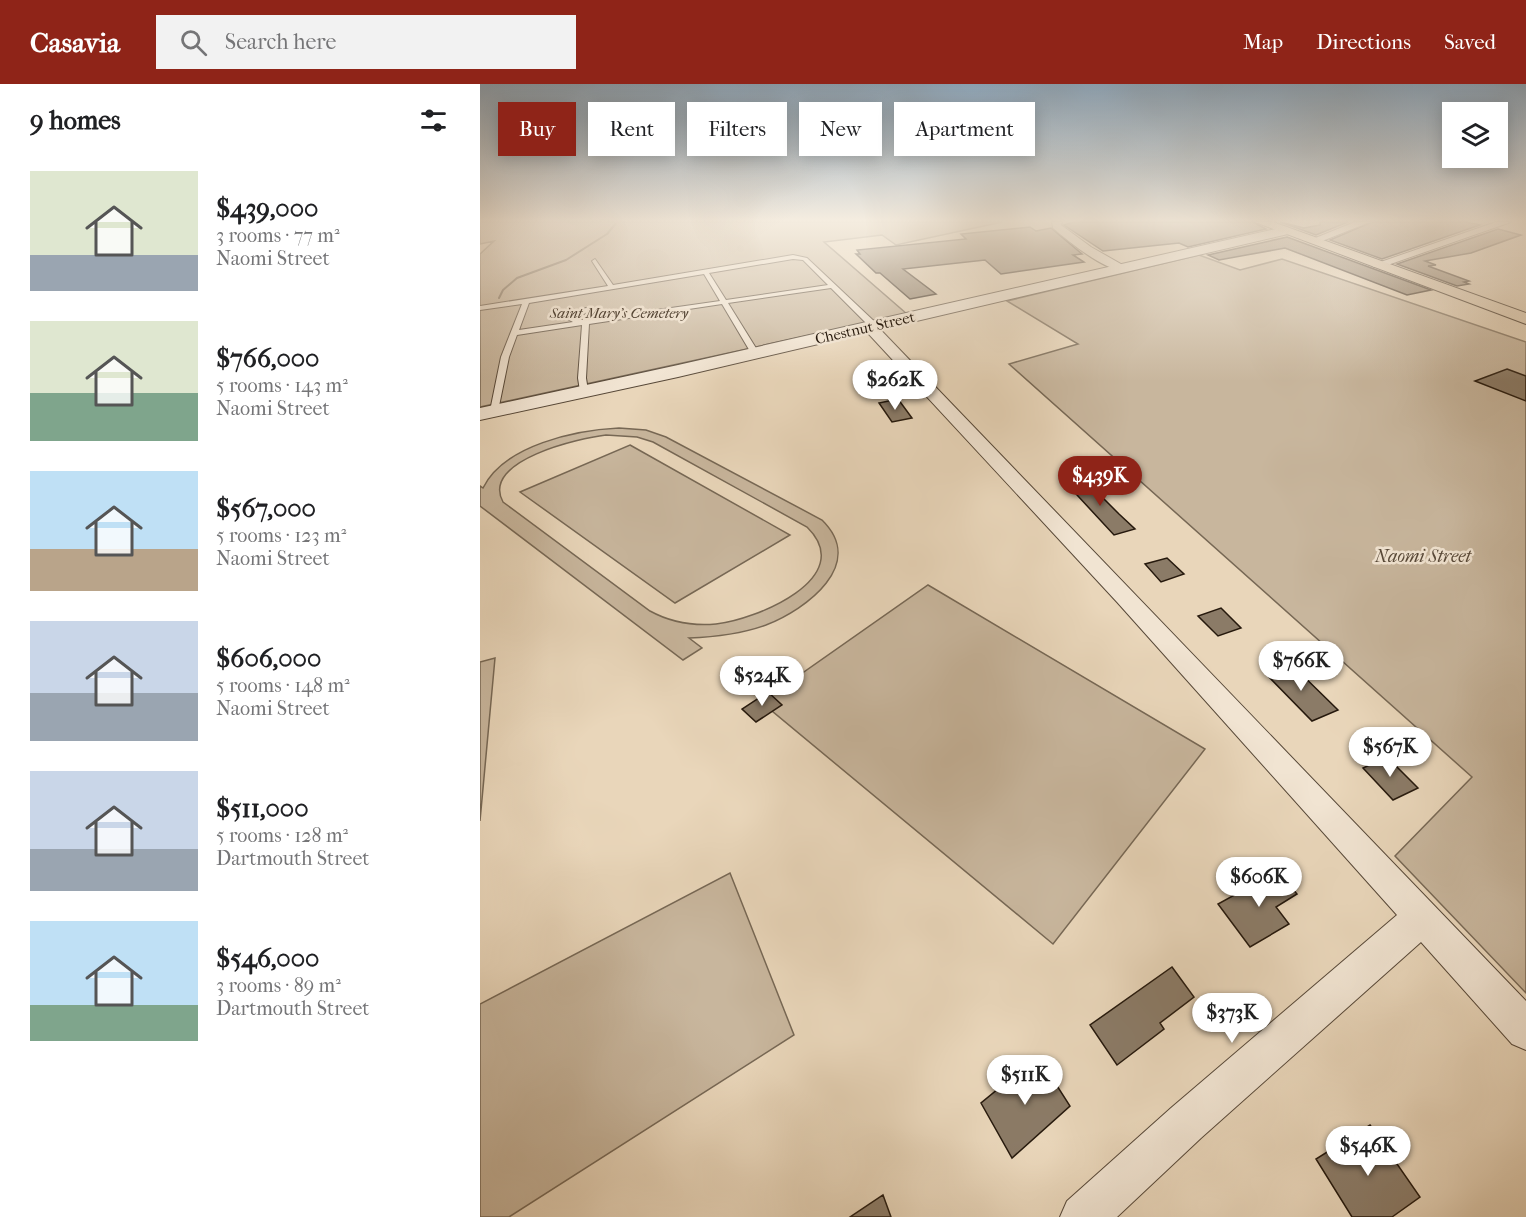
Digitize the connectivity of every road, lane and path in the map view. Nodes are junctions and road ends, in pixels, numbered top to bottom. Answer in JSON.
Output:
{"nodes":[{"id":1,"x":604,"y":275,"type":"edge"},
{"id":2,"x":687,"y":275,"type":"edge"},
{"id":3,"x":708,"y":275,"type":"edge"},
{"id":4,"x":821,"y":275,"type":"edge"},
{"id":5,"x":1092,"y":275,"type":"edge"},
{"id":6,"x":1405,"y":275,"type":"edge"},
{"id":7,"x":611,"y":286,"type":"junction"},
{"id":8,"x":833,"y":286,"type":"junction"},
{"id":9,"x":587,"y":290,"type":"junction"},
{"id":10,"x":526,"y":301,"type":"junction"},
{"id":11,"x":723,"y":304,"type":"junction"},
{"id":12,"x":480,"y":308,"type":"edge"},
{"id":13,"x":586,"y":310,"type":"junction"},
{"id":14,"x":1526,"y":319,"type":"edge"},
{"id":15,"x":587,"y":321,"type":"junction"},
{"id":16,"x":872,"y":326,"type":"junction"},
{"id":17,"x":514,"y":333,"type":"junction"},
{"id":18,"x":755,"y":353,"type":"junction"},
{"id":19,"x":584,"y":392,"type":"junction"},
{"id":20,"x":487,"y":412,"type":"edge"},
{"id":21,"x":1422,"y":918,"type":"junction"},
{"id":22,"x":1526,"y":1030,"type":"edge"},
{"id":23,"x":1083,"y":1217,"type":"edge"}],
"edges":[{"from":1,"to":7,"type":"lane"},
{"from":2,"to":7,"type":"lane"},
{"from":3,"to":11,"type":"lane"},
{"from":4,"to":8,"type":"lane"},
{"from":5,"to":16,"type":"street","name":"Chestnut Street"},
{"from":6,"to":14,"type":"main road"},
{"from":7,"to":9,"type":"lane"},
{"from":8,"to":11,"type":"lane"},
{"from":8,"to":16,"type":"lane"},
{"from":9,"to":10,"type":"lane"},
{"from":9,"to":13,"type":"lane"},
{"from":10,"to":12,"type":"lane"},
{"from":10,"to":17,"type":"lane"},
{"from":11,"to":15,"type":"lane"},
{"from":11,"to":18,"type":"lane"},
{"from":13,"to":15,"type":"lane"},
{"from":13,"to":15,"type":"lane"},
{"from":15,"to":17,"type":"lane"},
{"from":15,"to":19,"type":"lane"},
{"from":16,"to":18,"type":"street","name":"Chestnut Street"},
{"from":16,"to":21,"type":"street"},
{"from":17,"to":20,"type":"lane"},
{"from":18,"to":19,"type":"street","name":"Chestnut Street"},
{"from":19,"to":20,"type":"street","name":"Chestnut Street"},
{"from":21,"to":22,"type":"street"},
{"from":21,"to":23,"type":"street"}]}
